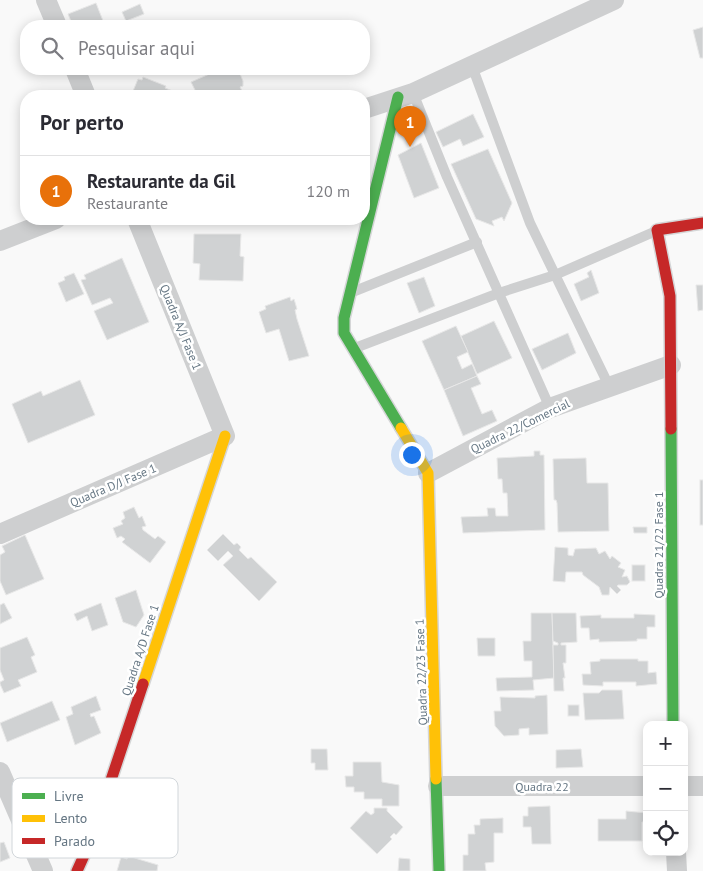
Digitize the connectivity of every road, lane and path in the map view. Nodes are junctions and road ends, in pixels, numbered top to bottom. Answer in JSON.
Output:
{"nodes":[{"id":1,"x":46,"y":0,"type":"edge"},
{"id":2,"x":614,"y":0,"type":"edge"},
{"id":3,"x":54,"y":20,"type":"edge"},
{"id":4,"x":472,"y":66,"type":"junction"},
{"id":5,"x":77,"y":75,"type":"edge"},
{"id":6,"x":84,"y":90,"type":"edge"},
{"id":7,"x":405,"y":95,"type":"junction"},
{"id":8,"x":370,"y":107,"type":"edge"},
{"id":9,"x":370,"y":221,"type":"edge"},
{"id":10,"x":703,"y":224,"type":"edge"},
{"id":11,"x":41,"y":225,"type":"edge"},
{"id":12,"x":139,"y":225,"type":"edge"},
{"id":13,"x":369,"y":225,"type":"edge"},
{"id":14,"x":657,"y":230,"type":"junction"},
{"id":15,"x":0,"y":241,"type":"edge"},
{"id":16,"x":477,"y":242,"type":"junction"},
{"id":17,"x":555,"y":275,"type":"junction"},
{"id":18,"x":350,"y":293,"type":"junction"},
{"id":19,"x":499,"y":293,"type":"junction"},
{"id":20,"x":352,"y":350,"type":"junction"},
{"id":21,"x":670,"y":365,"type":"junction"},
{"id":22,"x":609,"y":386,"type":"junction"},
{"id":23,"x":550,"y":408,"type":"junction"},
{"id":24,"x":225,"y":436,"type":"junction"},
{"id":25,"x":428,"y":473,"type":"junction"},
{"id":26,"x":0,"y":534,"type":"edge"},
{"id":27,"x":673,"y":721,"type":"edge"},
{"id":28,"x":0,"y":772,"type":"edge"},
{"id":29,"x":112,"y":778,"type":"edge"},
{"id":30,"x":438,"y":786,"type":"junction"},
{"id":31,"x":643,"y":786,"type":"edge"},
{"id":32,"x":688,"y":786,"type":"edge"},
{"id":33,"x":703,"y":786,"type":"edge"},
{"id":34,"x":12,"y":800,"type":"edge"},
{"id":35,"x":676,"y":856,"type":"edge"},
{"id":36,"x":37,"y":858,"type":"edge"},
{"id":37,"x":83,"y":858,"type":"edge"},
{"id":38,"x":43,"y":871,"type":"edge"},
{"id":39,"x":77,"y":871,"type":"edge"},
{"id":40,"x":439,"y":871,"type":"edge"},
{"id":41,"x":677,"y":871,"type":"edge"}],
"edges":[{"from":1,"to":3,"type":"street"},
{"from":2,"to":4,"type":"street"},
{"from":4,"to":7,"type":"street"},
{"from":4,"to":17,"type":"lane"},
{"from":5,"to":6,"type":"street"},
{"from":7,"to":8,"type":"street"},
{"from":7,"to":9,"type":"street"},
{"from":7,"to":16,"type":"lane"},
{"from":10,"to":14,"type":"street"},
{"from":11,"to":15,"type":"street"},
{"from":12,"to":24,"type":"street","name":"Quadra A/J Fase 1"},
{"from":13,"to":18,"type":"street"},
{"from":14,"to":17,"type":"lane"},
{"from":14,"to":21,"type":"street","name":"Quadra 21/22 Fase 1"},
{"from":16,"to":18,"type":"lane"},
{"from":16,"to":19,"type":"lane"},
{"from":17,"to":19,"type":"lane"},
{"from":17,"to":22,"type":"lane"},
{"from":18,"to":20,"type":"street"},
{"from":19,"to":20,"type":"lane"},
{"from":19,"to":23,"type":"lane"},
{"from":20,"to":25,"type":"street"},
{"from":21,"to":22,"type":"street","name":"Quadra 22/Comercial"},
{"from":21,"to":27,"type":"street","name":"Quadra 21/22 Fase 1"},
{"from":22,"to":23,"type":"street","name":"Quadra 22/Comercial"},
{"from":23,"to":25,"type":"street","name":"Quadra 22/Comercial"},
{"from":24,"to":26,"type":"street","name":"Quadra D/J Fase 1"},
{"from":24,"to":29,"type":"street","name":"Quadra A/D Fase 1"},
{"from":25,"to":30,"type":"street","name":"Quadra 22/23 Fase 1"},
{"from":28,"to":34,"type":"street"},
{"from":30,"to":31,"type":"street","name":"Quadra 22"},
{"from":30,"to":40,"type":"street","name":"Quadra 22/23 Fase 1"},
{"from":32,"to":33,"type":"street"},
{"from":35,"to":41,"type":"street"},
{"from":36,"to":38,"type":"street"},
{"from":37,"to":39,"type":"street","name":"Quadra A/D Fase 1"}]}
